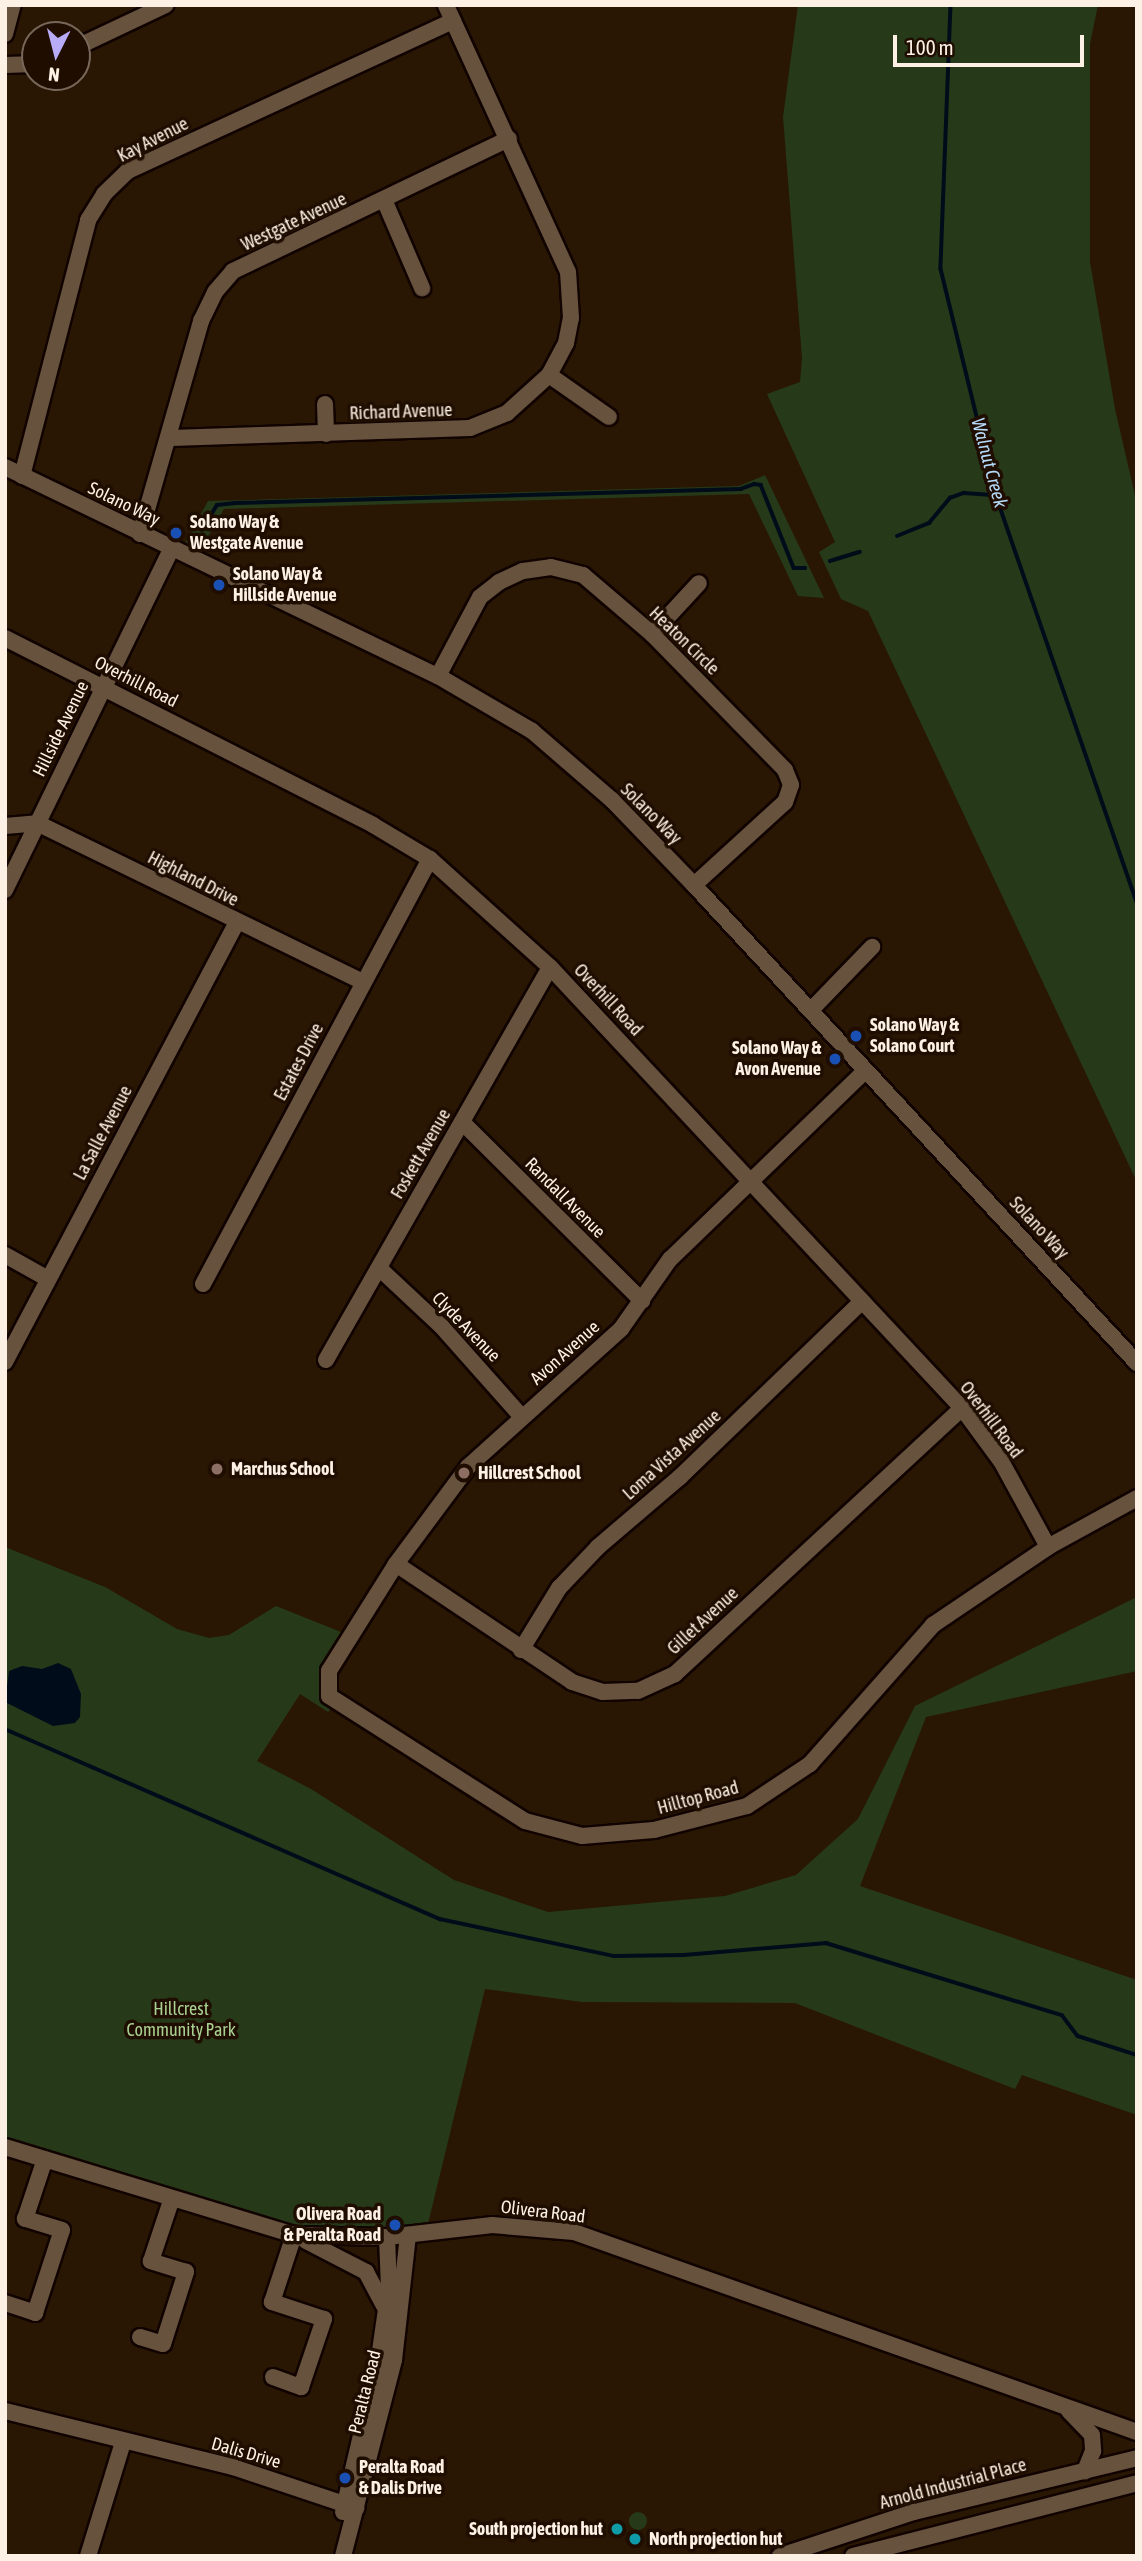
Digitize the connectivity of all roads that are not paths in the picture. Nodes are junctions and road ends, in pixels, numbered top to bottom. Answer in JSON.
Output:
{"nodes":[{"id":1,"x":13,"y":5,"type":"edge"},
{"id":2,"x":166,"y":5,"type":"edge"},
{"id":3,"x":446,"y":5,"type":"edge"},
{"id":4,"x":453,"y":21,"type":"junction"},
{"id":5,"x":5,"y":34,"type":"edge"},
{"id":6,"x":91,"y":40,"type":"edge"},
{"id":7,"x":509,"y":139,"type":"junction"},
{"id":8,"x":385,"y":202,"type":"junction"},
{"id":9,"x":422,"y":288,"type":"dead end"},
{"id":10,"x":549,"y":375,"type":"junction"},
{"id":11,"x":325,"y":404,"type":"dead end"},
{"id":12,"x":610,"y":417,"type":"dead end"},
{"id":13,"x":326,"y":434,"type":"junction"},
{"id":14,"x":171,"y":438,"type":"junction"},
{"id":15,"x":5,"y":467,"type":"edge"},
{"id":16,"x":22,"y":476,"type":"junction"},
{"id":17,"x":140,"y":534,"type":"junction"},
{"id":18,"x":172,"y":548,"type":"junction"},
{"id":19,"x":699,"y":583,"type":"dead end"},
{"id":20,"x":652,"y":634,"type":"junction"},
{"id":21,"x":5,"y":639,"type":"edge"},
{"id":22,"x":438,"y":676,"type":"junction"},
{"id":23,"x":103,"y":687,"type":"junction"},
{"id":24,"x":37,"y":822,"type":"junction"},
{"id":25,"x":5,"y":826,"type":"edge"},
{"id":26,"x":430,"y":859,"type":"junction"},
{"id":27,"x":694,"y":885,"type":"junction"},
{"id":28,"x":5,"y":890,"type":"edge"},
{"id":29,"x":237,"y":922,"type":"junction"},
{"id":30,"x":872,"y":947,"type":"dead end"},
{"id":31,"x":550,"y":967,"type":"junction"},
{"id":32,"x":363,"y":982,"type":"junction"},
{"id":33,"x":811,"y":1010,"type":"junction"},
{"id":34,"x":865,"y":1071,"type":"junction"},
{"id":35,"x":462,"y":1122,"type":"junction"},
{"id":36,"x":751,"y":1180,"type":"junction"},
{"id":37,"x":5,"y":1255,"type":"edge"},
{"id":38,"x":379,"y":1268,"type":"junction"},
{"id":39,"x":48,"y":1279,"type":"junction"},
{"id":40,"x":204,"y":1284,"type":"dead end"},
{"id":41,"x":642,"y":1301,"type":"junction"},
{"id":42,"x":862,"y":1301,"type":"junction"},
{"id":43,"x":326,"y":1360,"type":"dead end"},
{"id":44,"x":5,"y":1362,"type":"edge"},
{"id":45,"x":1137,"y":1363,"type":"edge"},
{"id":46,"x":962,"y":1408,"type":"junction"},
{"id":47,"x":522,"y":1417,"type":"junction"},
{"id":48,"x":1137,"y":1498,"type":"edge"},
{"id":49,"x":1048,"y":1547,"type":"junction"},
{"id":50,"x":396,"y":1564,"type":"junction"},
{"id":51,"x":521,"y":1650,"type":"junction"},
{"id":52,"x":326,"y":1690,"type":"joint"},
{"id":53,"x":5,"y":2147,"type":"edge"},
{"id":54,"x":45,"y":2159,"type":"junction"},
{"id":55,"x":172,"y":2198,"type":"junction"},
{"id":56,"x":294,"y":2235,"type":"junction"},
{"id":57,"x":408,"y":2235,"type":"junction"},
{"id":58,"x":387,"y":2237,"type":"junction"},
{"id":59,"x":5,"y":2304,"type":"edge"},
{"id":60,"x":386,"y":2310,"type":"junction"},
{"id":61,"x":140,"y":2337,"type":"dead end"},
{"id":62,"x":273,"y":2377,"type":"dead end"},
{"id":63,"x":1062,"y":2405,"type":"junction"},
{"id":64,"x":5,"y":2411,"type":"edge"},
{"id":65,"x":1137,"y":2432,"type":"edge"},
{"id":66,"x":123,"y":2442,"type":"junction"},
{"id":67,"x":1137,"y":2458,"type":"edge"},
{"id":68,"x":1084,"y":2471,"type":"junction"},
{"id":69,"x":1132,"y":2486,"type":"edge"},
{"id":70,"x":350,"y":2506,"type":"junction"},
{"id":71,"x":88,"y":2556,"type":"edge"},
{"id":72,"x":333,"y":2556,"type":"edge"},
{"id":73,"x":344,"y":2556,"type":"edge"},
{"id":74,"x":780,"y":2556,"type":"edge"},
{"id":75,"x":853,"y":2556,"type":"edge"}],
"edges":[{"from":1,"to":5,"type":"street"},
{"from":2,"to":6,"type":"street"},
{"from":3,"to":4,"type":"street","name":"Richard Avenue"},
{"from":4,"to":7,"type":"street","name":"Richard Avenue"},
{"from":4,"to":16,"type":"street","name":"Kay Avenue"},
{"from":7,"to":8,"type":"street","name":"Westgate Avenue"},
{"from":7,"to":10,"type":"street","name":"Richard Avenue"},
{"from":8,"to":9,"type":"street"},
{"from":8,"to":14,"type":"street","name":"Westgate Avenue"},
{"from":10,"to":12,"type":"street"},
{"from":10,"to":13,"type":"street","name":"Richard Avenue"},
{"from":11,"to":13,"type":"street"},
{"from":13,"to":14,"type":"street","name":"Richard Avenue"},
{"from":14,"to":17,"type":"street","name":"Westgate Avenue"},
{"from":15,"to":16,"type":"street","name":"Solano Way"},
{"from":16,"to":17,"type":"street","name":"Solano Way"},
{"from":17,"to":18,"type":"street","name":"Solano Way"},
{"from":18,"to":22,"type":"street","name":"Solano Way"},
{"from":18,"to":23,"type":"street","name":"Hillside Avenue"},
{"from":19,"to":20,"type":"street"},
{"from":20,"to":22,"type":"street","name":"Heaton Circle"},
{"from":20,"to":27,"type":"street","name":"Heaton Circle"},
{"from":21,"to":23,"type":"street","name":"Overhill Road"},
{"from":22,"to":27,"type":"street","name":"Solano Way"},
{"from":23,"to":24,"type":"street","name":"Hillside Avenue"},
{"from":23,"to":26,"type":"street","name":"Overhill Road"},
{"from":24,"to":25,"type":"street"},
{"from":24,"to":28,"type":"street","name":"Hillside Avenue"},
{"from":24,"to":29,"type":"street","name":"Highland Drive"},
{"from":26,"to":31,"type":"street","name":"Overhill Road"},
{"from":26,"to":32,"type":"street","name":"Estates Drive"},
{"from":27,"to":33,"type":"street","name":"Solano Way"},
{"from":29,"to":32,"type":"street","name":"Highland Drive"},
{"from":29,"to":39,"type":"street","name":"La Salle Avenue"},
{"from":30,"to":33,"type":"street"},
{"from":31,"to":35,"type":"street","name":"Foskett Avenue"},
{"from":31,"to":36,"type":"street","name":"Overhill Road"},
{"from":32,"to":40,"type":"street","name":"Estates Drive"},
{"from":33,"to":34,"type":"street","name":"Solano Way"},
{"from":34,"to":36,"type":"street","name":"Avon Avenue"},
{"from":34,"to":45,"type":"street","name":"Solano Way"},
{"from":35,"to":38,"type":"street","name":"Foskett Avenue"},
{"from":35,"to":41,"type":"street","name":"Randall Avenue"},
{"from":36,"to":41,"type":"street","name":"Avon Avenue"},
{"from":36,"to":42,"type":"street","name":"Overhill Road"},
{"from":37,"to":39,"type":"street"},
{"from":38,"to":43,"type":"street","name":"Foskett Avenue"},
{"from":38,"to":47,"type":"street","name":"Clyde Avenue"},
{"from":39,"to":44,"type":"street","name":"La Salle Avenue"},
{"from":41,"to":47,"type":"street","name":"Avon Avenue"},
{"from":42,"to":46,"type":"street","name":"Overhill Road"},
{"from":42,"to":51,"type":"street","name":"Loma Vista Avenue"},
{"from":46,"to":49,"type":"street","name":"Overhill Road"},
{"from":46,"to":51,"type":"street","name":"Gillet Avenue"},
{"from":47,"to":50,"type":"street","name":"Avon Avenue"},
{"from":48,"to":49,"type":"street","name":"Hilltop Road"},
{"from":49,"to":52,"type":"street","name":"Hilltop Road"},
{"from":50,"to":51,"type":"street","name":"Gillet Avenue"},
{"from":50,"to":52,"type":"street","name":"Avon Avenue"},
{"from":53,"to":54,"type":"street","name":"Olivera Road"},
{"from":54,"to":55,"type":"street","name":"Olivera Road"},
{"from":54,"to":59,"type":"street"},
{"from":55,"to":56,"type":"street","name":"Olivera Road"},
{"from":55,"to":61,"type":"street"},
{"from":56,"to":58,"type":"street","name":"Olivera Road"},
{"from":56,"to":60,"type":"street"},
{"from":56,"to":62,"type":"street"},
{"from":57,"to":58,"type":"street","name":"Olivera Road"},
{"from":57,"to":63,"type":"street","name":"Olivera Road"},
{"from":57,"to":70,"type":"street","name":"Peralta Road"},
{"from":58,"to":60,"type":"street","name":"Peralta Road"},
{"from":60,"to":70,"type":"street","name":"Peralta Road"},
{"from":63,"to":65,"type":"street","name":"Olivera Road"},
{"from":63,"to":68,"type":"street"},
{"from":64,"to":66,"type":"street","name":"Dalis Drive"},
{"from":66,"to":70,"type":"street","name":"Dalis Drive"},
{"from":66,"to":71,"type":"street"},
{"from":67,"to":68,"type":"street","name":"Arnold Industrial Place"},
{"from":68,"to":74,"type":"street","name":"Arnold Industrial Place"},
{"from":69,"to":75,"type":"street"},
{"from":70,"to":72,"type":"street","name":"Peralta Road"},
{"from":70,"to":73,"type":"street","name":"Peralta Road"}]}
